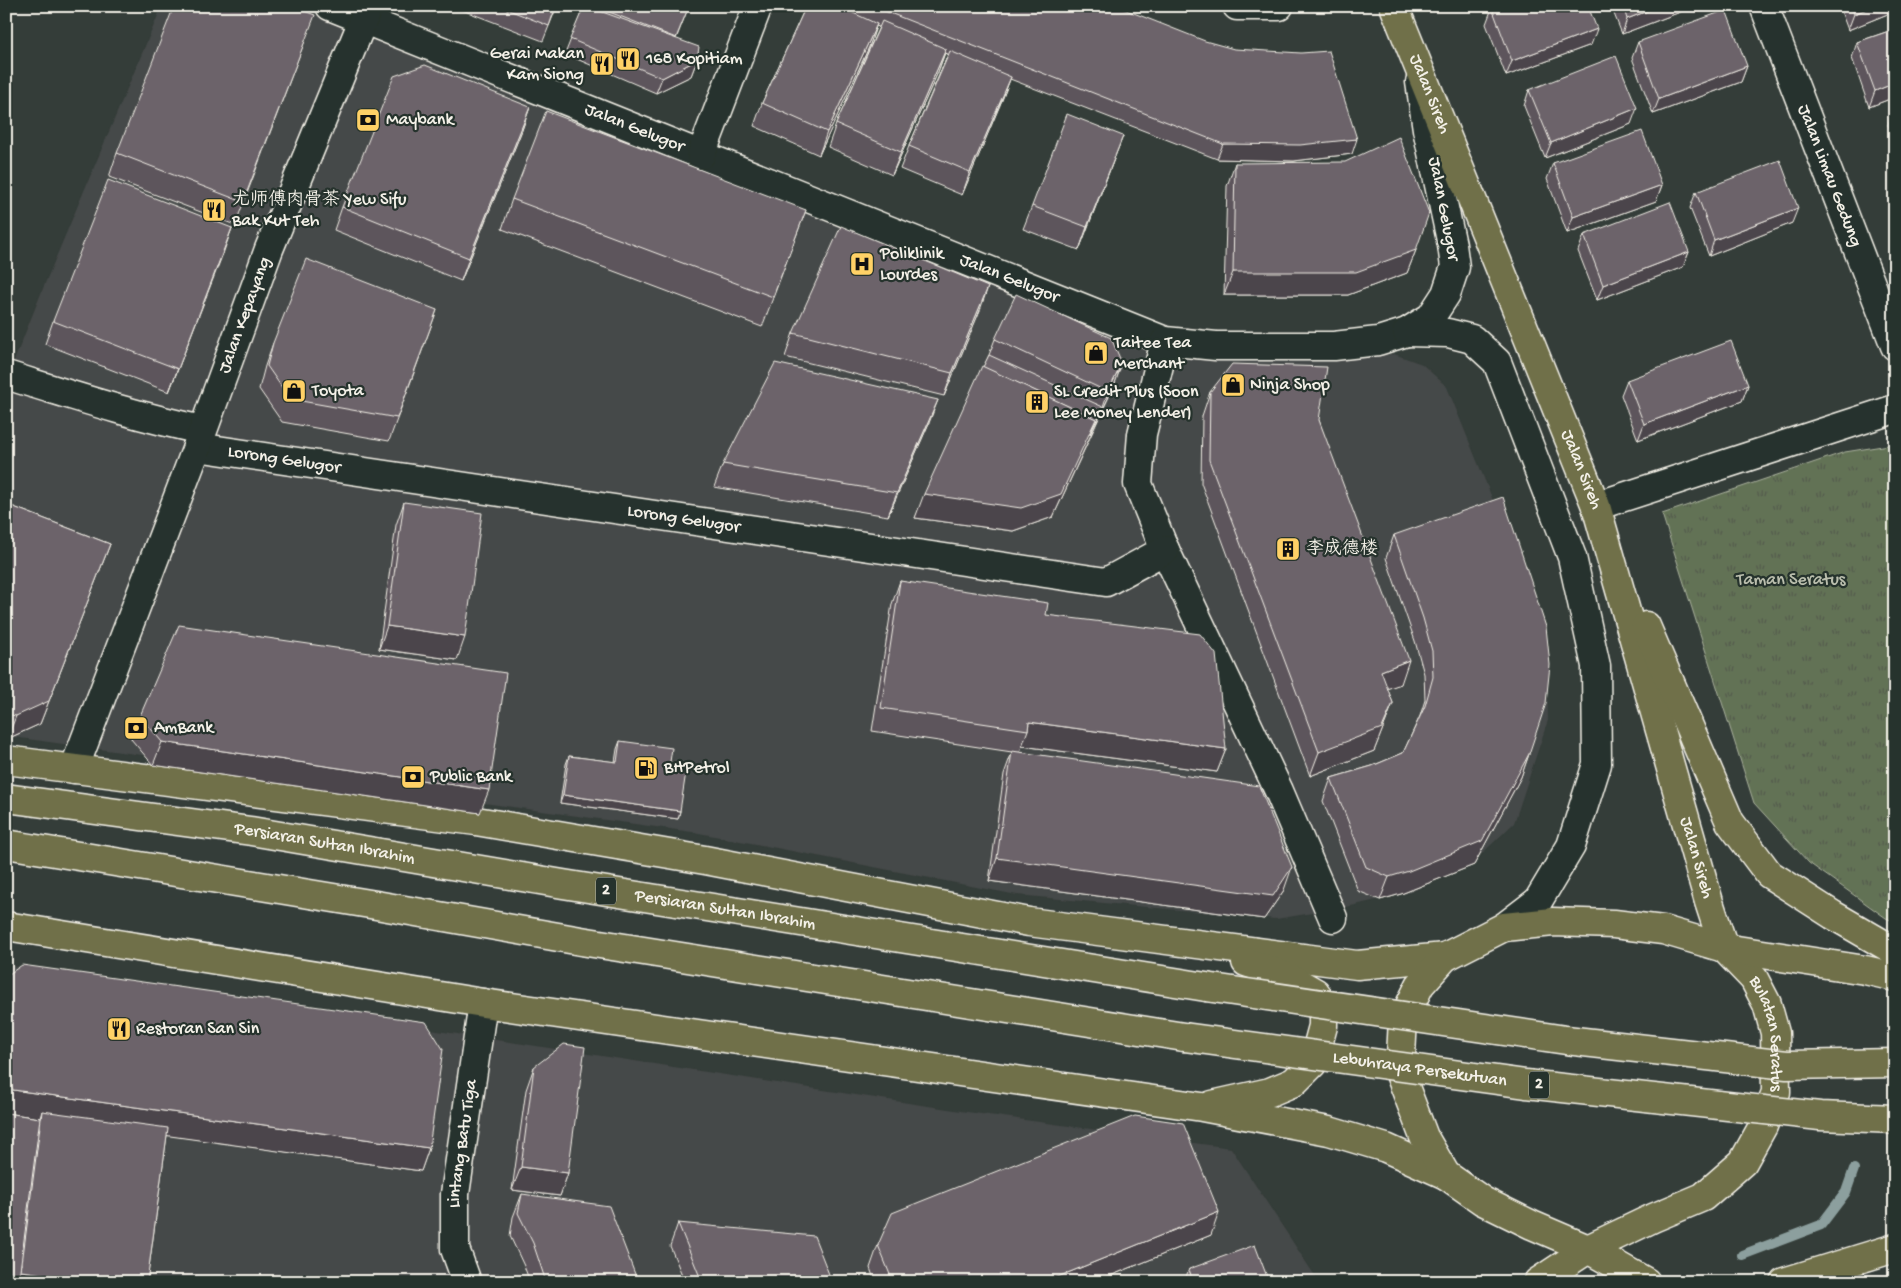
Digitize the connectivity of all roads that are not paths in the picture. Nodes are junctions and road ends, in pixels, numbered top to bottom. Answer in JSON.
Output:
{"nodes":[{"id":1,"x":330,"y":6,"type":"edge"},
{"id":2,"x":758,"y":6,"type":"edge"},
{"id":3,"x":1237,"y":6,"type":"edge"},
{"id":4,"x":1280,"y":6,"type":"edge"},
{"id":5,"x":1394,"y":6,"type":"edge"},
{"id":6,"x":1764,"y":6,"type":"edge"},
{"id":7,"x":366,"y":13,"type":"edge"},
{"id":8,"x":1418,"y":63,"type":"junction"},
{"id":9,"x":701,"y":155,"type":"junction"},
{"id":10,"x":1407,"y":332,"type":"junction"},
{"id":11,"x":1165,"y":341,"type":"junction"},
{"id":12,"x":1895,"y":346,"type":"edge"},
{"id":13,"x":6,"y":375,"type":"edge"},
{"id":14,"x":1895,"y":409,"type":"edge"},
{"id":15,"x":199,"y":438,"type":"junction"},
{"id":16,"x":1596,"y":506,"type":"junction"},
{"id":17,"x":1166,"y":550,"type":"junction"},
{"id":18,"x":6,"y":760,"type":"edge"},
{"id":19,"x":74,"y":769,"type":"junction"},
{"id":20,"x":6,"y":798,"type":"edge"},
{"id":21,"x":6,"y":844,"type":"edge"},
{"id":22,"x":1333,"y":918,"type":"dead end"},
{"id":23,"x":6,"y":926,"type":"edge"},
{"id":24,"x":1504,"y":927,"type":"junction"},
{"id":25,"x":1158,"y":939,"type":"junction"},
{"id":26,"x":1724,"y":948,"type":"junction"},
{"id":27,"x":1895,"y":950,"type":"edge"},
{"id":28,"x":1445,"y":957,"type":"junction"},
{"id":29,"x":1895,"y":977,"type":"edge"},
{"id":30,"x":483,"y":1002,"type":"junction"},
{"id":31,"x":1895,"y":1063,"type":"edge"},
{"id":32,"x":1202,"y":1107,"type":"junction"},
{"id":33,"x":1895,"y":1119,"type":"edge"},
{"id":34,"x":1446,"y":1175,"type":"junction"},
{"id":35,"x":1588,"y":1248,"type":"junction"},
{"id":36,"x":1895,"y":1248,"type":"edge"},
{"id":37,"x":467,"y":1282,"type":"edge"},
{"id":38,"x":1538,"y":1282,"type":"edge"},
{"id":39,"x":1646,"y":1282,"type":"edge"},
{"id":40,"x":1784,"y":1282,"type":"edge"}],
"edges":[{"from":1,"to":7,"type":"street","name":"Jalan Gelugor"},
{"from":2,"to":9,"type":"street"},
{"from":3,"to":4,"type":"street"},
{"from":5,"to":8,"type":"main road","name":"Jalan Sireh"},
{"from":6,"to":12,"type":"street","name":"Jalan Limau Gedung"},
{"from":7,"to":9,"type":"street","name":"Jalan Gelugor"},
{"from":7,"to":15,"type":"street","name":"Jalan Kepayang"},
{"from":8,"to":10,"type":"street","name":"Jalan Gelugor"},
{"from":8,"to":16,"type":"main road","name":"Jalan Sireh"},
{"from":9,"to":11,"type":"street","name":"Jalan Gelugor"},
{"from":10,"to":11,"type":"street","name":"Jalan Gelugor"},
{"from":10,"to":24,"type":"street"},
{"from":11,"to":17,"type":"street"},
{"from":13,"to":15,"type":"street","name":"Lorong Gelugor"},
{"from":14,"to":16,"type":"street"},
{"from":15,"to":17,"type":"street","name":"Lorong Gelugor"},
{"from":15,"to":19,"type":"street","name":"Jalan Kepayang"},
{"from":16,"to":26,"type":"main road","name":"Jalan Sireh"},
{"from":16,"to":27,"type":"main road"},
{"from":17,"to":22,"type":"street"},
{"from":18,"to":19,"type":"main road"},
{"from":19,"to":25,"type":"main road"},
{"from":20,"to":31,"type":"main road","name":"Persiaran Sultan Ibrahim","number":"2","bridge":true},
{"from":21,"to":33,"type":"main road","name":"Lebuhraya Persekutuan","number":"2","bridge":true},
{"from":23,"to":30,"type":"main road"},
{"from":24,"to":26,"type":"main road","name":"Bulatan Seratus"},
{"from":24,"to":28,"type":"main road","name":"Bulatan Seratus"},
{"from":25,"to":28,"type":"main road"},
{"from":25,"to":32,"type":"main road"},
{"from":26,"to":29,"type":"main road"},
{"from":26,"to":35,"type":"main road","name":"Bulatan Seratus"},
{"from":28,"to":34,"type":"main road","name":"Bulatan Seratus"},
{"from":30,"to":32,"type":"main road"},
{"from":30,"to":37,"type":"street","name":"Lintang Batu Tiga"},
{"from":32,"to":34,"type":"main road"},
{"from":34,"to":35,"type":"main road","name":"Bulatan Seratus"},
{"from":35,"to":38,"type":"main road"},
{"from":35,"to":39,"type":"main road"},
{"from":36,"to":40,"type":"main road"}]}
